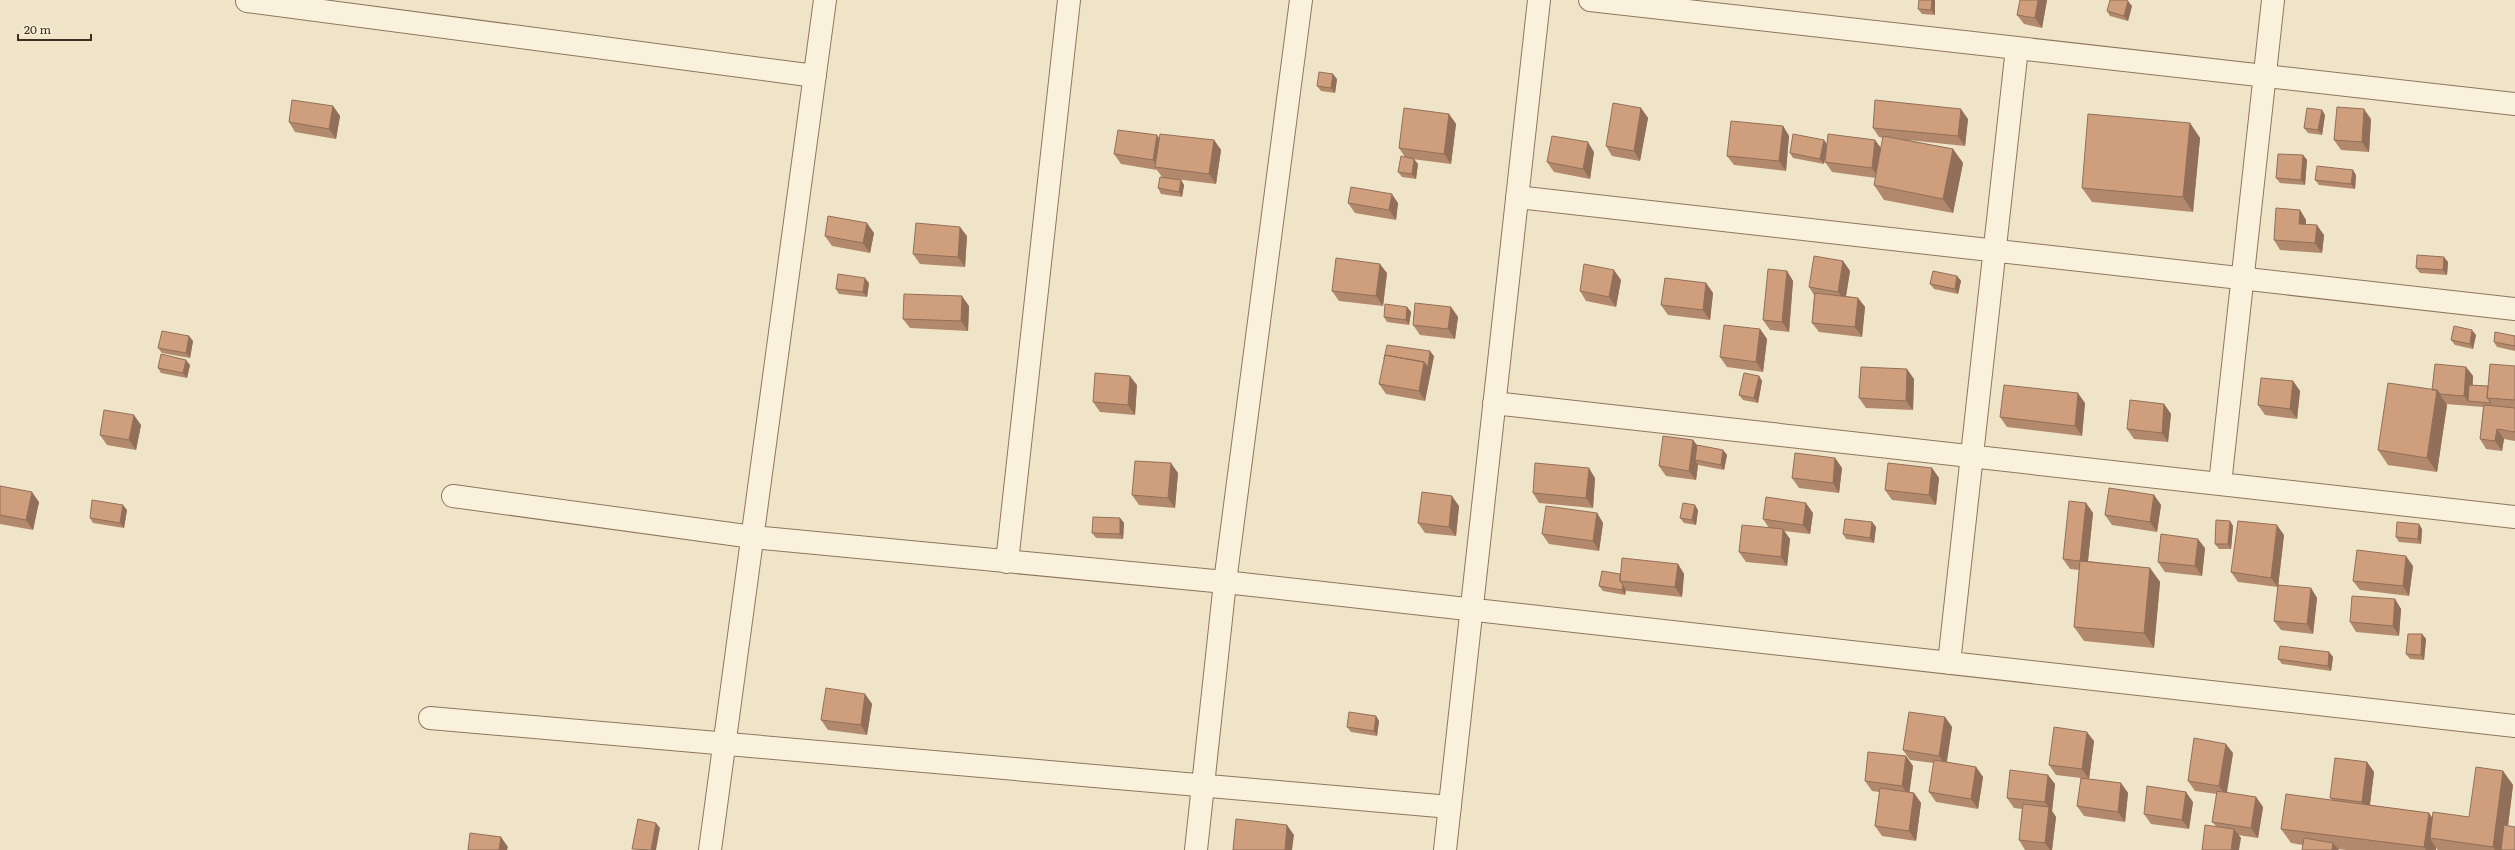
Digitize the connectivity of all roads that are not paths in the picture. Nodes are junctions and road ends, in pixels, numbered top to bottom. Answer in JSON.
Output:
{"nodes":[{"id":1,"x":826,"y":0,"type":"edge"},
{"id":2,"x":1069,"y":0,"type":"edge"},
{"id":3,"x":1301,"y":0,"type":"edge"},
{"id":4,"x":1539,"y":0,"type":"edge"},
{"id":5,"x":1590,"y":0,"type":"edge"},
{"id":6,"x":2273,"y":0,"type":"edge"},
{"id":7,"x":246,"y":1,"type":"edge"},
{"id":8,"x":2016,"y":48,"type":"junction"},
{"id":9,"x":815,"y":76,"type":"junction"},
{"id":10,"x":2265,"y":76,"type":"junction"},
{"id":11,"x":2515,"y":104,"type":"edge"},
{"id":12,"x":1517,"y":198,"type":"junction"},
{"id":13,"x":1994,"y":251,"type":"junction"},
{"id":14,"x":2242,"y":279,"type":"junction"},
{"id":15,"x":2515,"y":309,"type":"edge"},
{"id":16,"x":1494,"y":403,"type":"junction"},
{"id":17,"x":1972,"y":457,"type":"junction"},
{"id":18,"x":2220,"y":484,"type":"junction"},
{"id":19,"x":453,"y":496,"type":"dead end"},
{"id":20,"x":2515,"y":517,"type":"edge"},
{"id":21,"x":753,"y":537,"type":"junction"},
{"id":22,"x":1007,"y":562,"type":"junction"},
{"id":23,"x":1225,"y":582,"type":"junction"},
{"id":24,"x":1471,"y":610,"type":"junction"},
{"id":25,"x":1949,"y":663,"type":"junction"},
{"id":26,"x":430,"y":718,"type":"dead end"},
{"id":27,"x":2515,"y":726,"type":"edge"},
{"id":28,"x":725,"y":744,"type":"junction"},
{"id":29,"x":1203,"y":785,"type":"junction"},
{"id":30,"x":1450,"y":807,"type":"junction"},
{"id":31,"x":710,"y":850,"type":"edge"},
{"id":32,"x":1196,"y":850,"type":"edge"},
{"id":33,"x":1445,"y":850,"type":"edge"}],
"edges":[{"from":1,"to":9,"type":"street"},
{"from":2,"to":22,"type":"street"},
{"from":3,"to":23,"type":"street"},
{"from":4,"to":12,"type":"street"},
{"from":5,"to":8,"type":"street"},
{"from":6,"to":10,"type":"street"},
{"from":7,"to":9,"type":"street"},
{"from":8,"to":10,"type":"street"},
{"from":8,"to":13,"type":"street"},
{"from":9,"to":21,"type":"street"},
{"from":10,"to":11,"type":"street"},
{"from":10,"to":14,"type":"street"},
{"from":12,"to":13,"type":"street"},
{"from":12,"to":16,"type":"street"},
{"from":13,"to":14,"type":"street"},
{"from":13,"to":17,"type":"street"},
{"from":14,"to":15,"type":"street"},
{"from":14,"to":18,"type":"street"},
{"from":16,"to":17,"type":"street"},
{"from":16,"to":24,"type":"street"},
{"from":17,"to":18,"type":"street"},
{"from":17,"to":25,"type":"street"},
{"from":18,"to":20,"type":"street"},
{"from":19,"to":21,"type":"street"},
{"from":21,"to":22,"type":"street"},
{"from":21,"to":28,"type":"street"},
{"from":22,"to":23,"type":"street"},
{"from":23,"to":24,"type":"street"},
{"from":23,"to":29,"type":"street"},
{"from":24,"to":25,"type":"street"},
{"from":24,"to":30,"type":"street"},
{"from":25,"to":27,"type":"street"},
{"from":26,"to":28,"type":"street"},
{"from":28,"to":29,"type":"street"},
{"from":28,"to":31,"type":"street"},
{"from":29,"to":30,"type":"street"},
{"from":29,"to":32,"type":"street"},
{"from":30,"to":33,"type":"street"}]}
